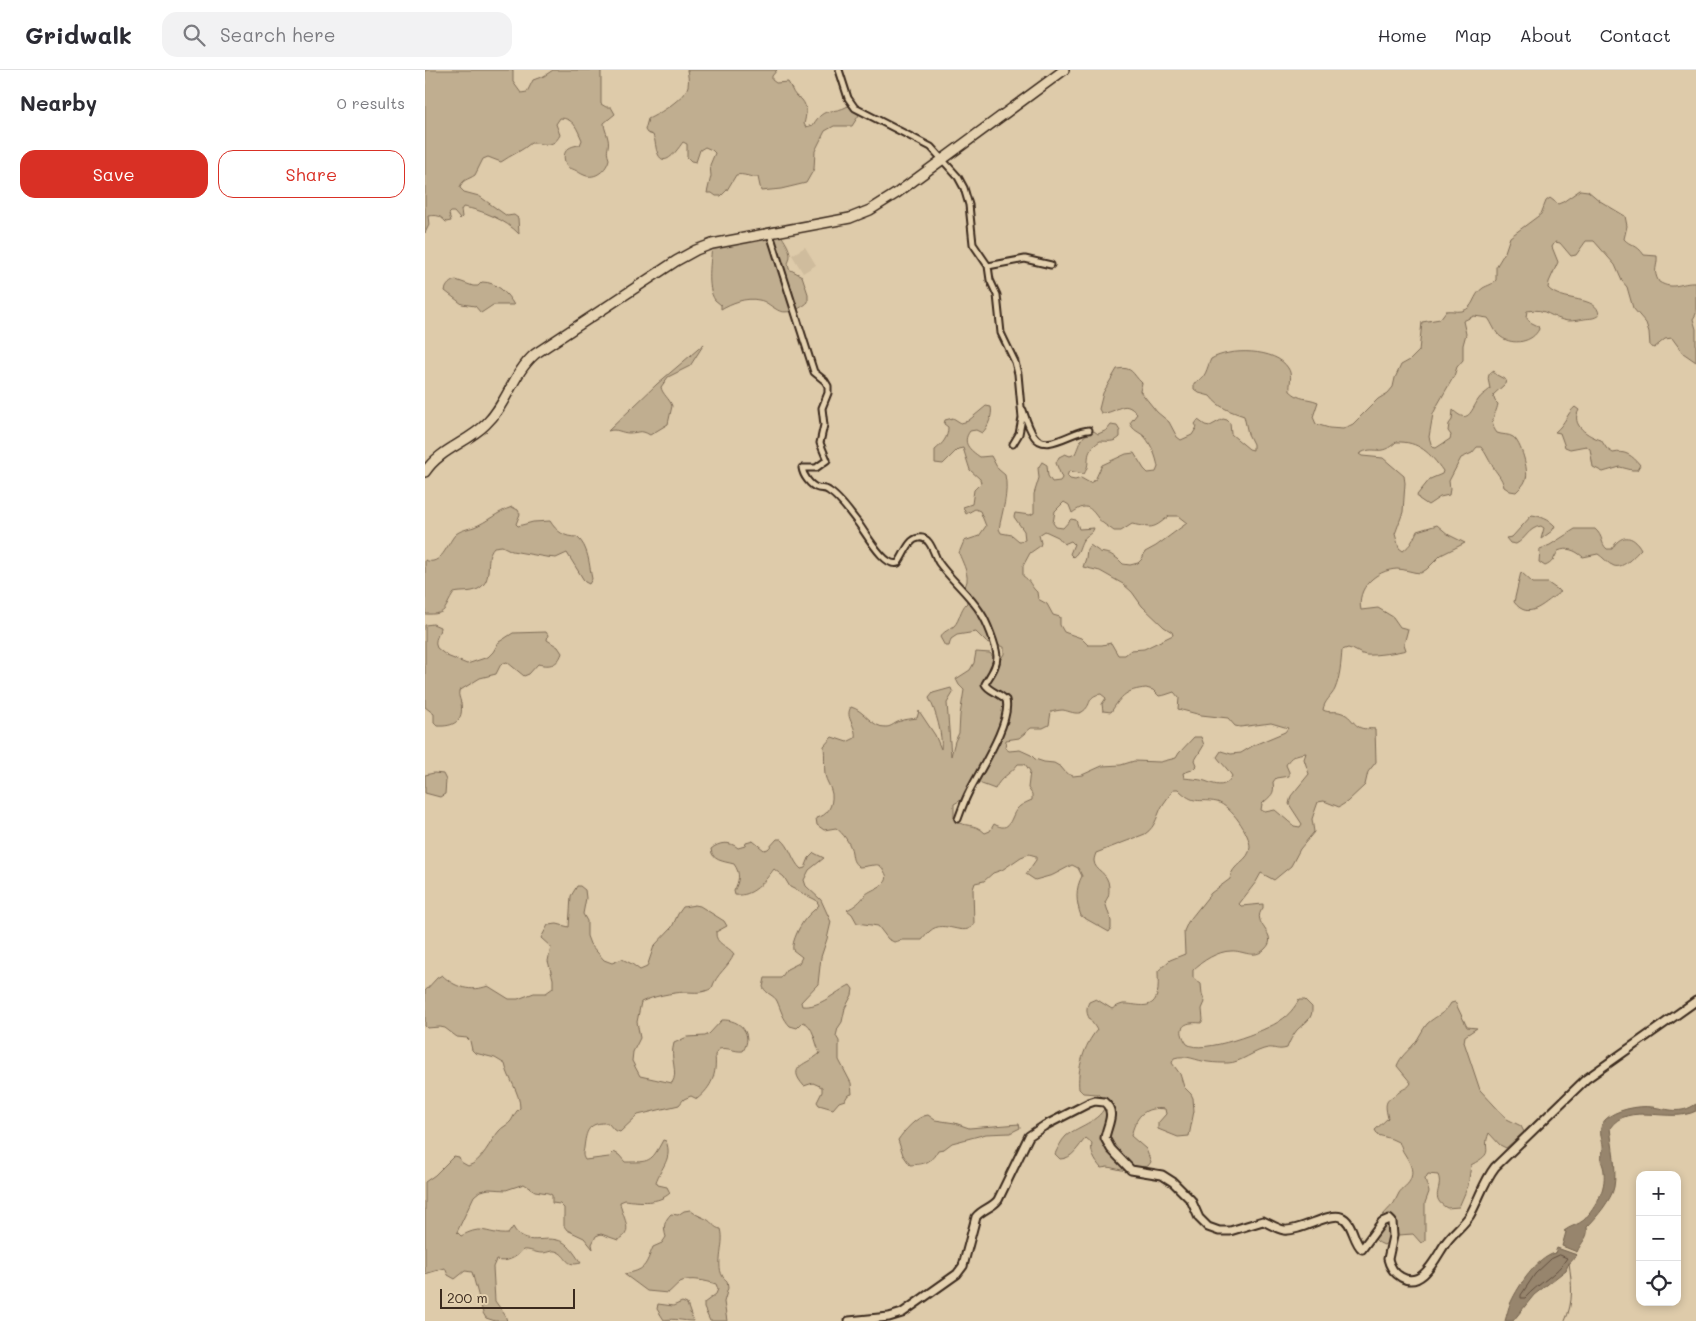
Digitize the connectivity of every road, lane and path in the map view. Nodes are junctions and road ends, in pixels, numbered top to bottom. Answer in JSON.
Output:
{"nodes":[{"id":1,"x":839,"y":70,"type":"edge"},
{"id":2,"x":1064,"y":70,"type":"edge"},
{"id":3,"x":942,"y":159,"type":"junction"},
{"id":4,"x":770,"y":234,"type":"junction"},
{"id":5,"x":1051,"y":265,"type":"dead end"},
{"id":6,"x":987,"y":266,"type":"junction"},
{"id":7,"x":1022,"y":408,"type":"junction"},
{"id":8,"x":1089,"y":430,"type":"dead end"},
{"id":9,"x":1013,"y":444,"type":"dead end"},
{"id":10,"x":425,"y":472,"type":"edge"},
{"id":11,"x":957,"y":820,"type":"dead end"},
{"id":12,"x":1696,"y":1001,"type":"edge"},
{"id":13,"x":849,"y":1321,"type":"edge"}],
"edges":[{"from":1,"to":3,"type":"street"},
{"from":2,"to":3,"type":"highway"},
{"from":3,"to":4,"type":"highway"},
{"from":3,"to":6,"type":"street"},
{"from":4,"to":10,"type":"highway"},
{"from":4,"to":11,"type":"street"},
{"from":5,"to":6,"type":"street"},
{"from":6,"to":7,"type":"street"},
{"from":7,"to":8,"type":"street"},
{"from":7,"to":9,"type":"street"},
{"from":12,"to":13,"type":"street"}]}
